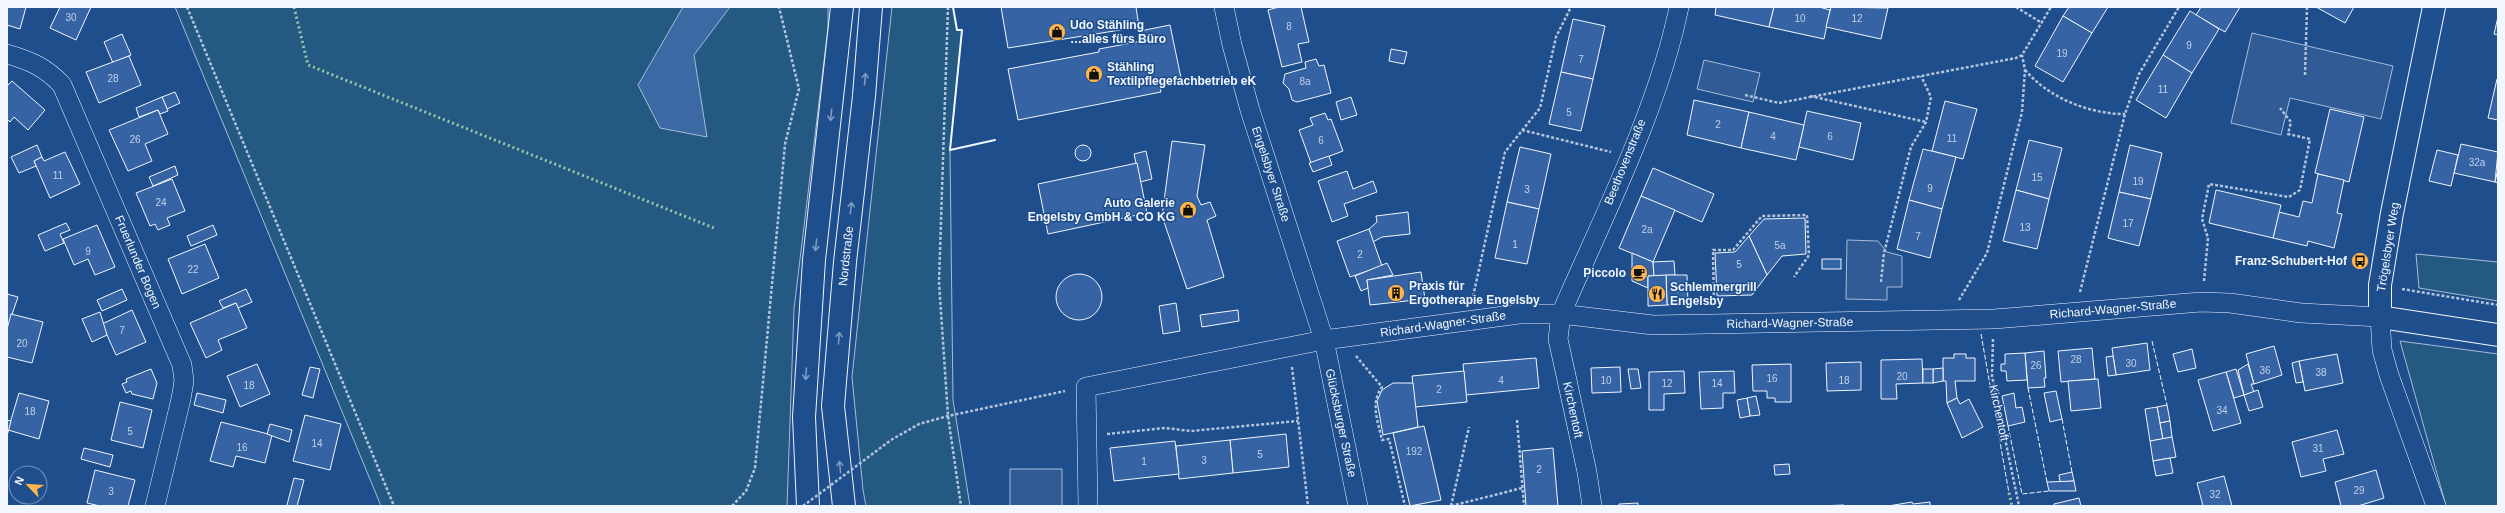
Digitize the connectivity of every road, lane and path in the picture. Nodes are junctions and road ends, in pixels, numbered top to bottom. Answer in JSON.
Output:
{"nodes":[{"id":1,"x":187,"y":7,"type":"edge"},
{"id":2,"x":779,"y":7,"type":"edge"},
{"id":3,"x":842,"y":7,"type":"edge"},
{"id":4,"x":871,"y":7,"type":"edge"},
{"id":5,"x":948,"y":7,"type":"edge"},
{"id":6,"x":1224,"y":7,"type":"edge"},
{"id":7,"x":1571,"y":7,"type":"edge"},
{"id":8,"x":1679,"y":7,"type":"edge"},
{"id":9,"x":2016,"y":7,"type":"edge"},
{"id":10,"x":2051,"y":7,"type":"edge"},
{"id":11,"x":2179,"y":7,"type":"edge"},
{"id":12,"x":2307,"y":7,"type":"edge"},
{"id":13,"x":2434,"y":7,"type":"edge"},
{"id":14,"x":2042,"y":23,"type":"junction"},
{"id":15,"x":7,"y":54,"type":"edge"},
{"id":16,"x":2022,"y":55,"type":"junction"},
{"id":17,"x":2025,"y":70,"type":"junction"},
{"id":18,"x":2306,"y":75,"type":"dead end"},
{"id":19,"x":1921,"y":76,"type":"junction"},
{"id":20,"x":1745,"y":95,"type":"dead end"},
{"id":21,"x":1808,"y":96,"type":"junction"},
{"id":22,"x":2280,"y":108,"type":"dead end"},
{"id":23,"x":2125,"y":114,"type":"junction"},
{"id":24,"x":1926,"y":122,"type":"junction"},
{"id":25,"x":1522,"y":130,"type":"junction"},
{"id":26,"x":1634,"y":144,"type":"junction"},
{"id":27,"x":1794,"y":277,"type":"dead end"},
{"id":28,"x":1881,"y":282,"type":"dead end"},
{"id":29,"x":2380,"y":285,"type":"junction"},
{"id":30,"x":2201,"y":302,"type":"junction"},
{"id":31,"x":2498,"y":305,"type":"edge"},
{"id":32,"x":2077,"y":312,"type":"junction"},
{"id":33,"x":1561,"y":314,"type":"junction"},
{"id":34,"x":2380,"y":317,"type":"junction"},
{"id":35,"x":1994,"y":319,"type":"junction"},
{"id":36,"x":1948,"y":320,"type":"junction"},
{"id":37,"x":1468,"y":321,"type":"junction"},
{"id":38,"x":1714,"y":324,"type":"junction"},
{"id":39,"x":2498,"y":335,"type":"edge"},
{"id":40,"x":1352,"y":336,"type":"junction"},
{"id":41,"x":1324,"y":340,"type":"junction"},
{"id":42,"x":1289,"y":347,"type":"junction"},
{"id":43,"x":1086,"y":387,"type":"junction"},
{"id":44,"x":948,"y":416,"type":"junction"},
{"id":45,"x":1517,"y":420,"type":"dead end"},
{"id":46,"x":1298,"y":421,"type":"junction"},
{"id":47,"x":1469,"y":427,"type":"dead end"},
{"id":48,"x":1087,"y":436,"type":"junction"},
{"id":49,"x":1522,"y":488,"type":"junction"},
{"id":50,"x":155,"y":506,"type":"edge"},
{"id":51,"x":394,"y":506,"type":"edge"},
{"id":52,"x":732,"y":506,"type":"edge"},
{"id":53,"x":803,"y":506,"type":"edge"},
{"id":54,"x":808,"y":506,"type":"edge"},
{"id":55,"x":844,"y":506,"type":"edge"},
{"id":56,"x":961,"y":506,"type":"edge"},
{"id":57,"x":1088,"y":506,"type":"edge"},
{"id":58,"x":1308,"y":506,"type":"edge"},
{"id":59,"x":1358,"y":506,"type":"edge"},
{"id":60,"x":1405,"y":506,"type":"edge"},
{"id":61,"x":1451,"y":506,"type":"edge"},
{"id":62,"x":1524,"y":506,"type":"edge"},
{"id":63,"x":1592,"y":506,"type":"edge"},
{"id":64,"x":2019,"y":506,"type":"edge"},
{"id":65,"x":2436,"y":506,"type":"edge"}],
"edges":[{"from":1,"to":51,"type":"path"},
{"from":2,"to":52,"type":"path"},
{"from":3,"to":54,"type":"main road","one_way":true},
{"from":55,"to":4,"type":"main road","name":"Nordstraße","one_way":true},
{"from":5,"to":44,"type":"path"},
{"from":6,"to":41,"type":"street","name":"Engelsbyer Straße"},
{"from":7,"to":25,"type":"path"},
{"from":8,"to":26,"type":"street","name":"Beethovenstraße"},
{"from":9,"to":14,"type":"path"},
{"from":10,"to":14,"type":"path"},
{"from":11,"to":23,"type":"path"},
{"from":12,"to":18,"type":"path"},
{"from":13,"to":29,"type":"main road","name":"Trögelsbyer Weg"},
{"from":14,"to":16,"type":"path"},
{"from":15,"to":50,"type":"street","name":"Fruerlunder Bogen"},
{"from":16,"to":17,"type":"path"},
{"from":16,"to":19,"type":"path"},
{"from":17,"to":23,"type":"path"},
{"from":17,"to":36,"type":"path"},
{"from":19,"to":21,"type":"path"},
{"from":19,"to":24,"type":"path"},
{"from":20,"to":21,"type":"path"},
{"from":21,"to":24,"type":"path"},
{"from":22,"to":30,"type":"path"},
{"from":23,"to":32,"type":"path"},
{"from":24,"to":28,"type":"path"},
{"from":25,"to":26,"type":"path"},
{"from":25,"to":37,"type":"path"},
{"from":26,"to":33,"type":"street","name":"Beethovenstraße"},
{"from":27,"to":38,"type":"path"},
{"from":29,"to":31,"type":"path"},
{"from":29,"to":34,"type":"main road","name":"Trögelsbyer Weg"},
{"from":30,"to":32,"type":"street","name":"Richard-Wagner-Straße"},
{"from":30,"to":34,"type":"street","name":"Richard-Wagner-Straße"},
{"from":32,"to":35,"type":"street","name":"Richard-Wagner-Straße"},
{"from":33,"to":37,"type":"street","name":"Richard-Wagner-Straße"},
{"from":33,"to":38,"type":"street","name":"Richard-Wagner-Straße"},
{"from":33,"to":63,"type":"street","name":"Kirchentoft"},
{"from":34,"to":39,"type":"main road","name":"Richard-Wagner-Straße"},
{"from":34,"to":65,"type":"street","name":"Trögelsbyer Weg"},
{"from":35,"to":36,"type":"street","name":"Richard-Wagner-Straße"},
{"from":35,"to":64,"type":"path","name":"Kirchentoft"},
{"from":36,"to":38,"type":"street","name":"Richard-Wagner-Straße"},
{"from":37,"to":40,"type":"street","name":"Richard-Wagner-Straße"},
{"from":40,"to":41,"type":"street","name":"Richard-Wagner-Straße"},
{"from":40,"to":60,"type":"path"},
{"from":41,"to":42,"type":"street","name":"Richard-Wagner-Straße"},
{"from":41,"to":59,"type":"street","name":"Glücksburger Straße"},
{"from":42,"to":43,"type":"street","name":"Richard-Wagner-Straße"},
{"from":42,"to":46,"type":"path"},
{"from":43,"to":44,"type":"path"},
{"from":43,"to":48,"type":"street"},
{"from":44,"to":53,"type":"path","bridge":true},
{"from":44,"to":56,"type":"path"},
{"from":45,"to":49,"type":"path"},
{"from":46,"to":48,"type":"path"},
{"from":46,"to":58,"type":"path"},
{"from":47,"to":61,"type":"path"},
{"from":48,"to":57,"type":"street"},
{"from":49,"to":61,"type":"path"},
{"from":49,"to":62,"type":"path"}]}
